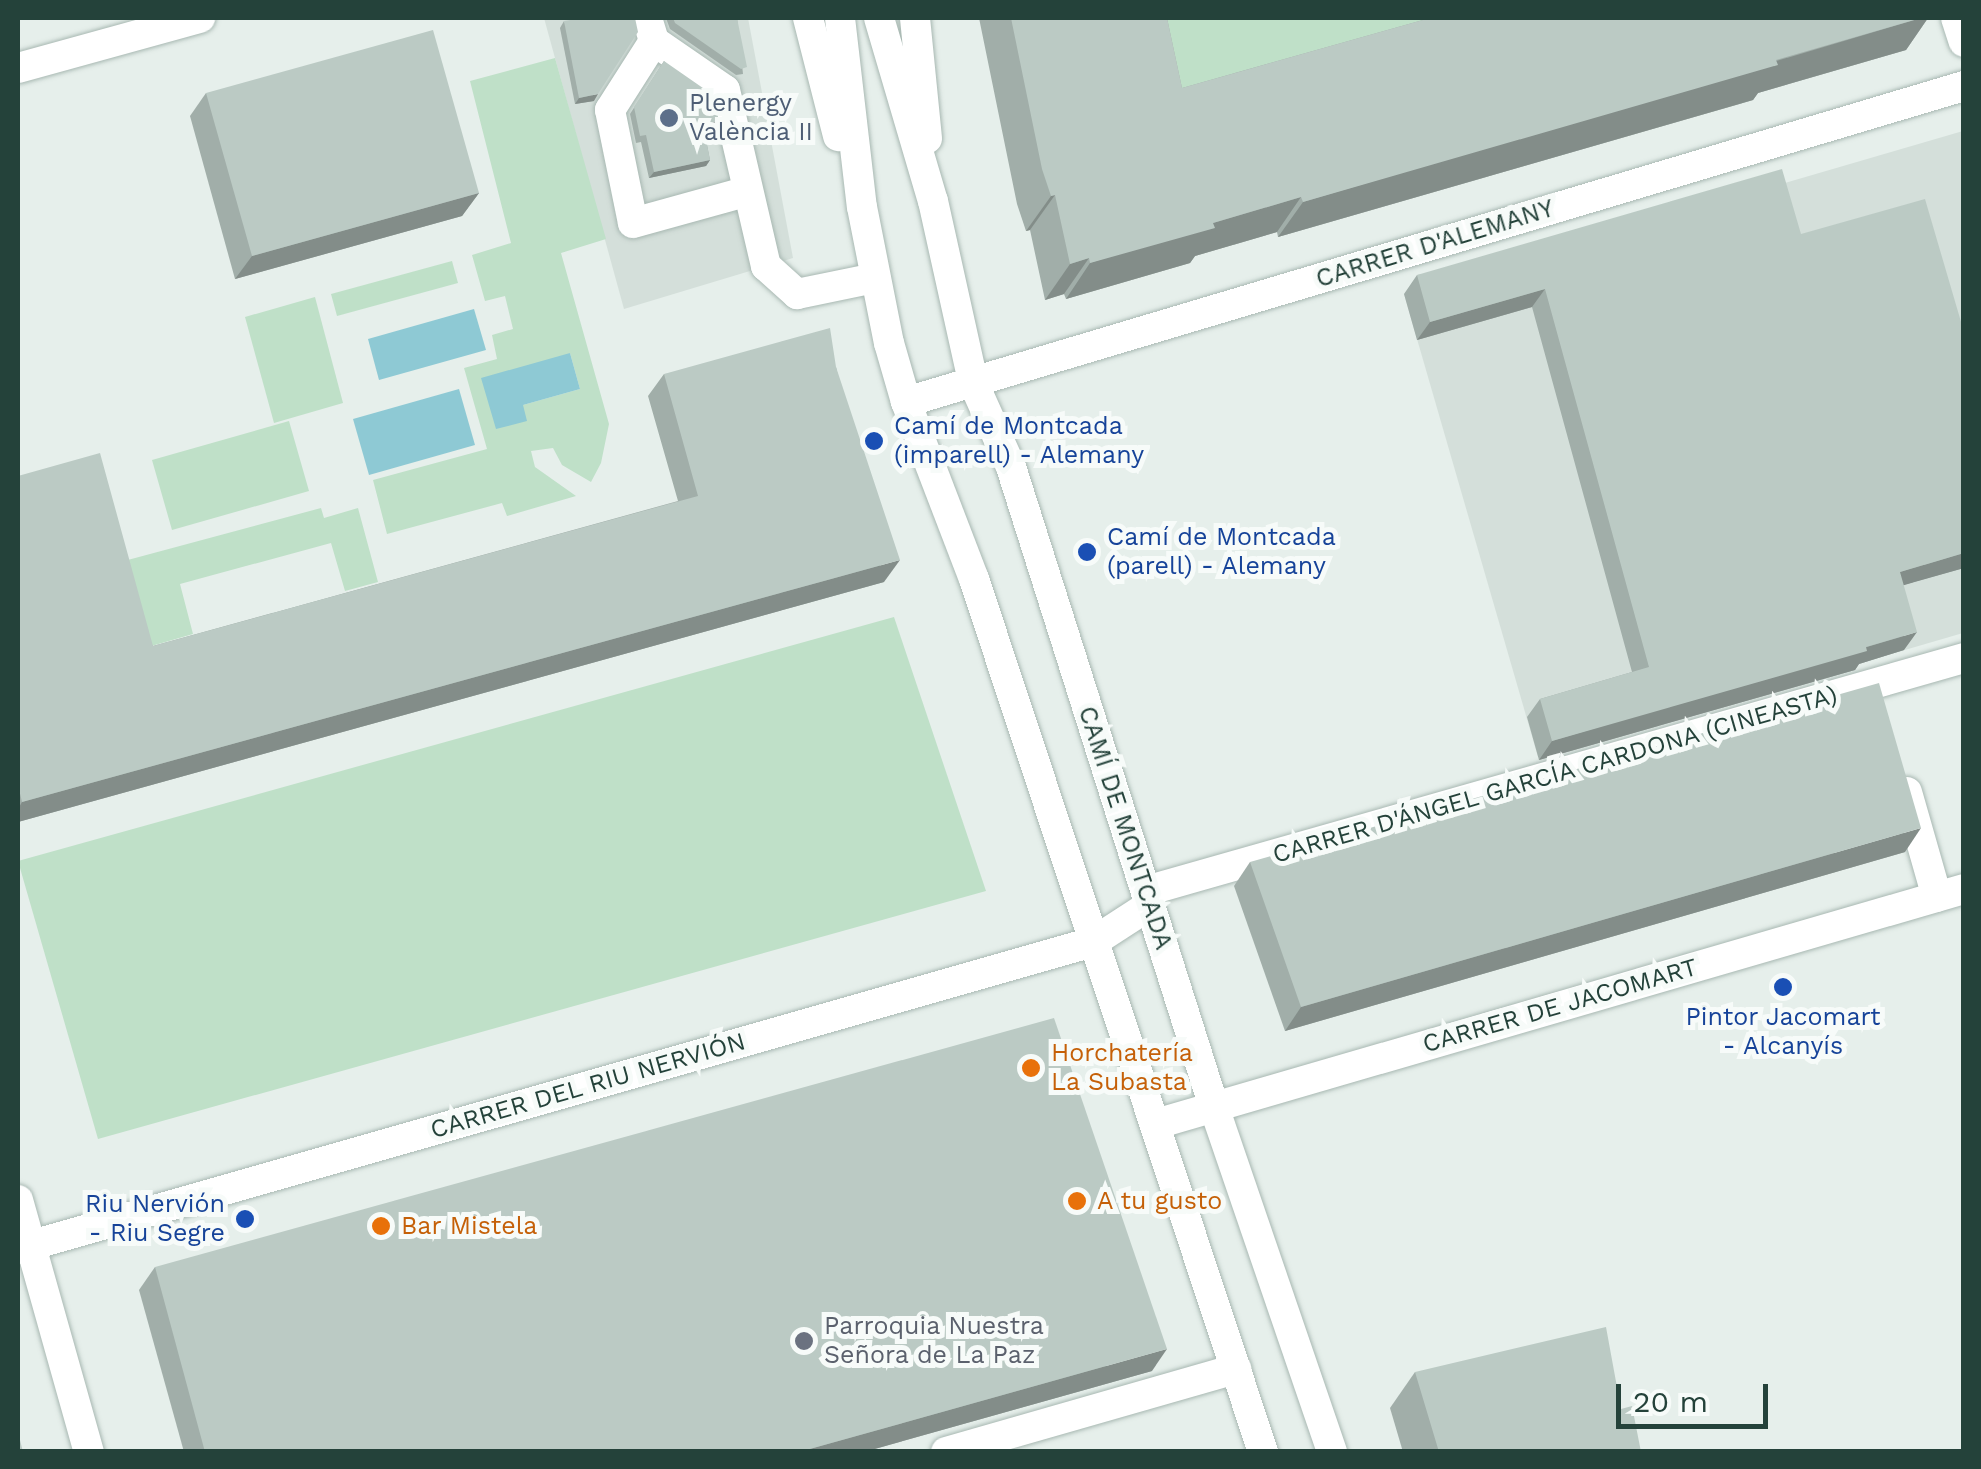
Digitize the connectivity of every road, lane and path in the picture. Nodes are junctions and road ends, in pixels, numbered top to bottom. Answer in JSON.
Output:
{"nodes":[{"id":1,"x":200,"y":18,"type":"edge"},
{"id":2,"x":808,"y":18,"type":"edge"},
{"id":3,"x":840,"y":18,"type":"edge"},
{"id":4,"x":879,"y":18,"type":"edge"},
{"id":5,"x":916,"y":18,"type":"edge"},
{"id":6,"x":1956,"y":18,"type":"edge"},
{"id":7,"x":650,"y":29,"type":"edge"},
{"id":8,"x":1964,"y":42,"type":"edge"},
{"id":9,"x":18,"y":68,"type":"edge"},
{"id":10,"x":1964,"y":86,"type":"edge"},
{"id":11,"x":748,"y":191,"type":"junction"},
{"id":12,"x":933,"y":201,"type":"junction"},
{"id":13,"x":862,"y":207,"type":"junction"},
{"id":14,"x":876,"y":278,"type":"junction"},
{"id":15,"x":973,"y":382,"type":"junction"},
{"id":16,"x":906,"y":402,"type":"junction"},
{"id":17,"x":1964,"y":658,"type":"edge"},
{"id":18,"x":1876,"y":684,"type":"junction"},
{"id":19,"x":1886,"y":719,"type":"edge"},
{"id":20,"x":1896,"y":754,"type":"edge"},
{"id":21,"x":1950,"y":893,"type":"edge"},
{"id":22,"x":1148,"y":898,"type":"junction"},
{"id":23,"x":1093,"y":942,"type":"junction"},
{"id":24,"x":1214,"y":1107,"type":"junction"},
{"id":25,"x":1156,"y":1124,"type":"junction"},
{"id":26,"x":18,"y":1200,"type":"edge"},
{"id":27,"x":24,"y":1247,"type":"edge"},
{"id":28,"x":1236,"y":1369,"type":"junction"},
{"id":29,"x":89,"y":1452,"type":"edge"},
{"id":30,"x":946,"y":1452,"type":"edge"},
{"id":31,"x":1263,"y":1452,"type":"edge"},
{"id":32,"x":1332,"y":1452,"type":"edge"}],
"edges":[{"from":1,"to":9,"type":"street"},
{"from":2,"to":13,"type":"street"},
{"from":3,"to":13,"type":"street"},
{"from":4,"to":12,"type":"street","name":"CAMÍ DE MONTCADA"},
{"from":5,"to":12,"type":"street","name":"CAMÍ DE MONTCADA"},
{"from":6,"to":8,"type":"street"},
{"from":7,"to":11,"type":"street"},
{"from":7,"to":11,"type":"street"},
{"from":10,"to":15,"type":"street","name":"CARRER D'ALEMANY"},
{"from":11,"to":14,"type":"street"},
{"from":12,"to":15,"type":"street","name":"CAMÍ DE MONTCADA"},
{"from":13,"to":14,"type":"street"},
{"from":14,"to":16,"type":"street"},
{"from":15,"to":16,"type":"street","name":"CARRER D'ALEMANY"},
{"from":15,"to":22,"type":"street","name":"CAMÍ DE MONTCADA"},
{"from":16,"to":23,"type":"street"},
{"from":17,"to":18,"type":"street","name":"CARRER D'ÁNGEL GARCÍA CARDONA (CINEASTA)"},
{"from":18,"to":19,"type":"street"},
{"from":18,"to":22,"type":"street","name":"CARRER D'ÁNGEL GARCÍA CARDONA (CINEASTA)"},
{"from":20,"to":21,"type":"street"},
{"from":21,"to":24,"type":"street","name":"CARRER DE JACOMART"},
{"from":22,"to":23,"type":"street","name":"CARRER DEL RIU NERVIÓN"},
{"from":22,"to":24,"type":"street","name":"CAMÍ DE MONTCADA"},
{"from":23,"to":25,"type":"street"},
{"from":23,"to":27,"type":"street","name":"CARRER DEL RIU NERVIÓN"},
{"from":24,"to":25,"type":"street","name":"CARRER DE JACOMART"},
{"from":24,"to":32,"type":"street","name":"CAMÍ DE MONTCADA"},
{"from":25,"to":28,"type":"street"},
{"from":26,"to":27,"type":"street"},
{"from":27,"to":29,"type":"street"},
{"from":28,"to":30,"type":"street"},
{"from":28,"to":31,"type":"street"}]}
